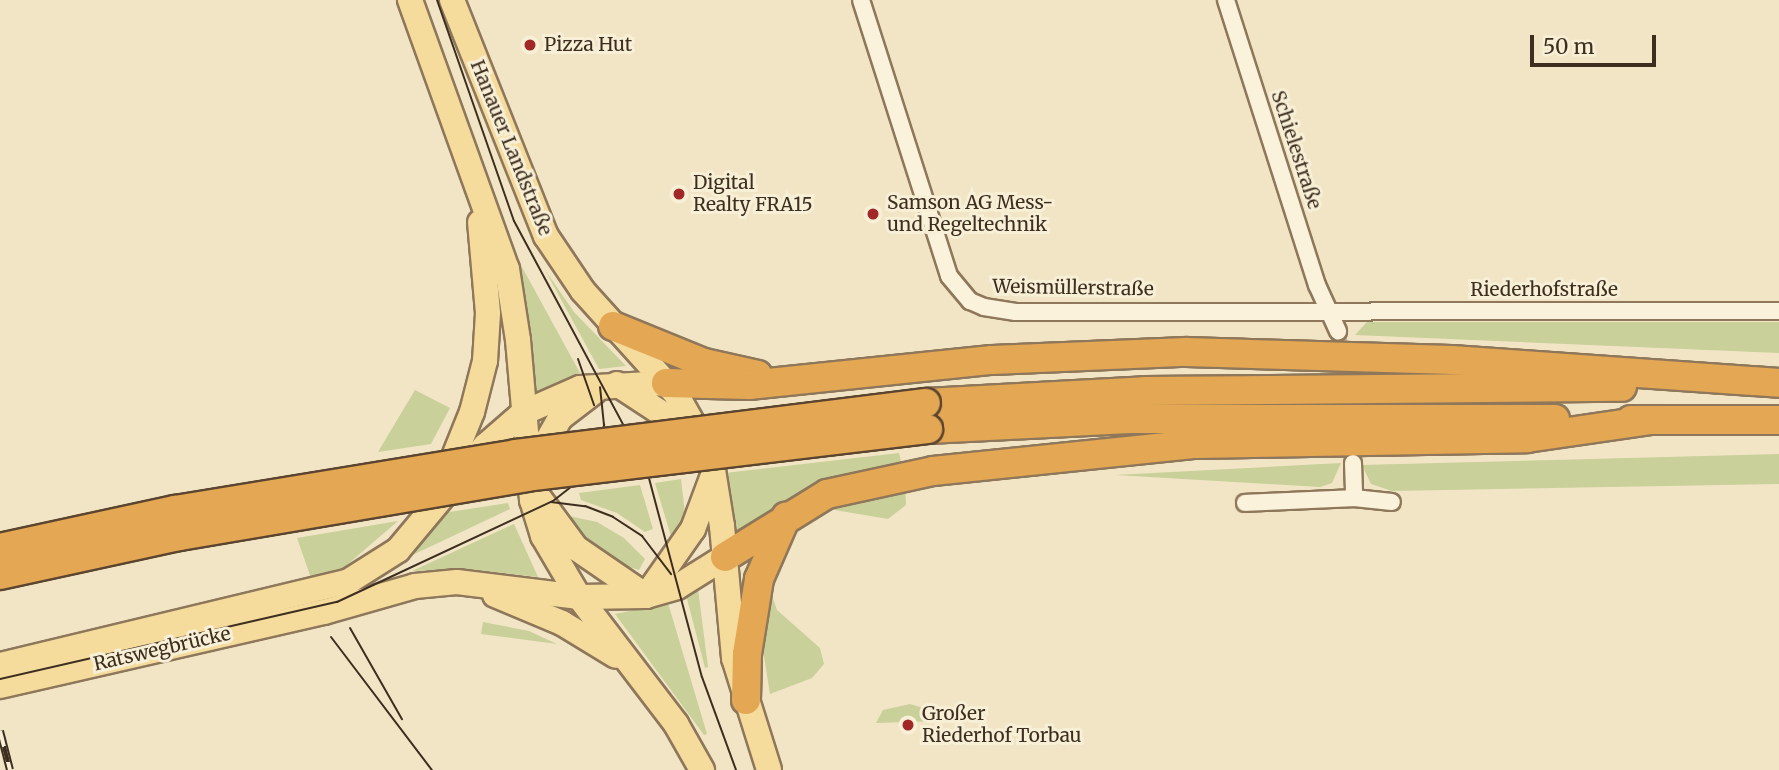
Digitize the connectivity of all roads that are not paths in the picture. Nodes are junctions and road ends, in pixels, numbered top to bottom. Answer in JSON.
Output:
{"nodes":[{"id":1,"x":410,"y":0,"type":"edge"},
{"id":2,"x":452,"y":0,"type":"edge"},
{"id":3,"x":861,"y":0,"type":"edge"},
{"id":4,"x":1226,"y":0,"type":"edge"},
{"id":5,"x":476,"y":189,"type":"junction"},
{"id":6,"x":1331,"y":311,"type":"junction"},
{"id":7,"x":1779,"y":311,"type":"edge"},
{"id":8,"x":613,"y":326,"type":"junction"},
{"id":9,"x":1338,"y":331,"type":"tunnel mouth"},
{"id":10,"x":859,"y":372,"type":"junction"},
{"id":11,"x":615,"y":383,"type":"junction"},
{"id":12,"x":666,"y":383,"type":"junction"},
{"id":13,"x":1779,"y":384,"type":"edge"},
{"id":14,"x":523,"y":413,"type":"junction"},
{"id":15,"x":927,"y":416,"type":"junction"},
{"id":16,"x":1650,"y":420,"type":"junction"},
{"id":17,"x":1779,"y":420,"type":"edge"},
{"id":18,"x":1353,"y":463,"type":"dead end"},
{"id":19,"x":712,"y":465,"type":"junction"},
{"id":20,"x":530,"y":477,"type":"junction"},
{"id":21,"x":1354,"y":498,"type":"junction"},
{"id":22,"x":1392,"y":502,"type":"dead end"},
{"id":23,"x":1245,"y":503,"type":"dead end"},
{"id":24,"x":787,"y":515,"type":"junction"},
{"id":25,"x":415,"y":532,"type":"junction"},
{"id":26,"x":0,"y":548,"type":"edge"},
{"id":27,"x":725,"y":557,"type":"junction"},
{"id":28,"x":0,"y":575,"type":"edge"},
{"id":29,"x":457,"y":582,"type":"junction"},
{"id":30,"x":646,"y":596,"type":"junction"},
{"id":31,"x":579,"y":597,"type":"junction"},
{"id":32,"x":320,"y":602,"type":"junction"},
{"id":33,"x":0,"y":664,"type":"edge"},
{"id":34,"x":636,"y":671,"type":"junction"},
{"id":35,"x":0,"y":686,"type":"edge"},
{"id":36,"x":746,"y":700,"type":"junction"},
{"id":37,"x":702,"y":770,"type":"edge"},
{"id":38,"x":769,"y":770,"type":"edge"}],
"edges":[{"from":1,"to":5,"type":"main road"},
{"from":2,"to":8,"type":"main road","name":"Hanauer Landstraße"},
{"from":3,"to":6,"type":"street","name":"Weismüllerstraße"},
{"from":4,"to":6,"type":"street","name":"Schielestraße"},
{"from":5,"to":14,"type":"main road"},
{"from":5,"to":25,"type":"main road"},
{"from":6,"to":7,"type":"street","name":"Riederhofstraße"},
{"from":6,"to":9,"type":"street"},
{"from":8,"to":10,"type":"highway"},
{"from":8,"to":12,"type":"main road","name":"Hanauer Landstraße"},
{"from":10,"to":12,"type":"highway"},
{"from":10,"to":13,"type":"highway"},
{"from":11,"to":12,"type":"main road"},
{"from":11,"to":14,"type":"main road"},
{"from":11,"to":19,"type":"main road"},
{"from":11,"to":20,"type":"main road"},
{"from":12,"to":19,"type":"main road","name":"Hanauer Landstraße"},
{"from":13,"to":15,"type":"highway"},
{"from":14,"to":20,"type":"main road"},
{"from":14,"to":25,"type":"main road"},
{"from":15,"to":16,"type":"highway"},
{"from":15,"to":26,"type":"highway","bridge":true},
{"from":15,"to":28,"type":"highway","bridge":true},
{"from":16,"to":17,"type":"highway"},
{"from":16,"to":24,"type":"highway"},
{"from":18,"to":21,"type":"street"},
{"from":19,"to":27,"type":"main road","name":"Hanauer Landstraße"},
{"from":19,"to":30,"type":"main road"},
{"from":20,"to":30,"type":"main road"},
{"from":20,"to":31,"type":"main road"},
{"from":21,"to":22,"type":"street"},
{"from":21,"to":23,"type":"street"},
{"from":24,"to":27,"type":"highway"},
{"from":24,"to":36,"type":"highway"},
{"from":25,"to":32,"type":"main road"},
{"from":27,"to":30,"type":"main road"},
{"from":27,"to":36,"type":"main road"},
{"from":29,"to":31,"type":"main road"},
{"from":29,"to":32,"type":"main road"},
{"from":29,"to":34,"type":"main road"},
{"from":30,"to":31,"type":"main road"},
{"from":31,"to":34,"type":"main road"},
{"from":32,"to":33,"type":"main road","name":"Ratswegbrücke"},
{"from":32,"to":35,"type":"main road","name":"Ratswegbrücke"},
{"from":34,"to":37,"type":"main road"},
{"from":36,"to":38,"type":"main road"}]}
